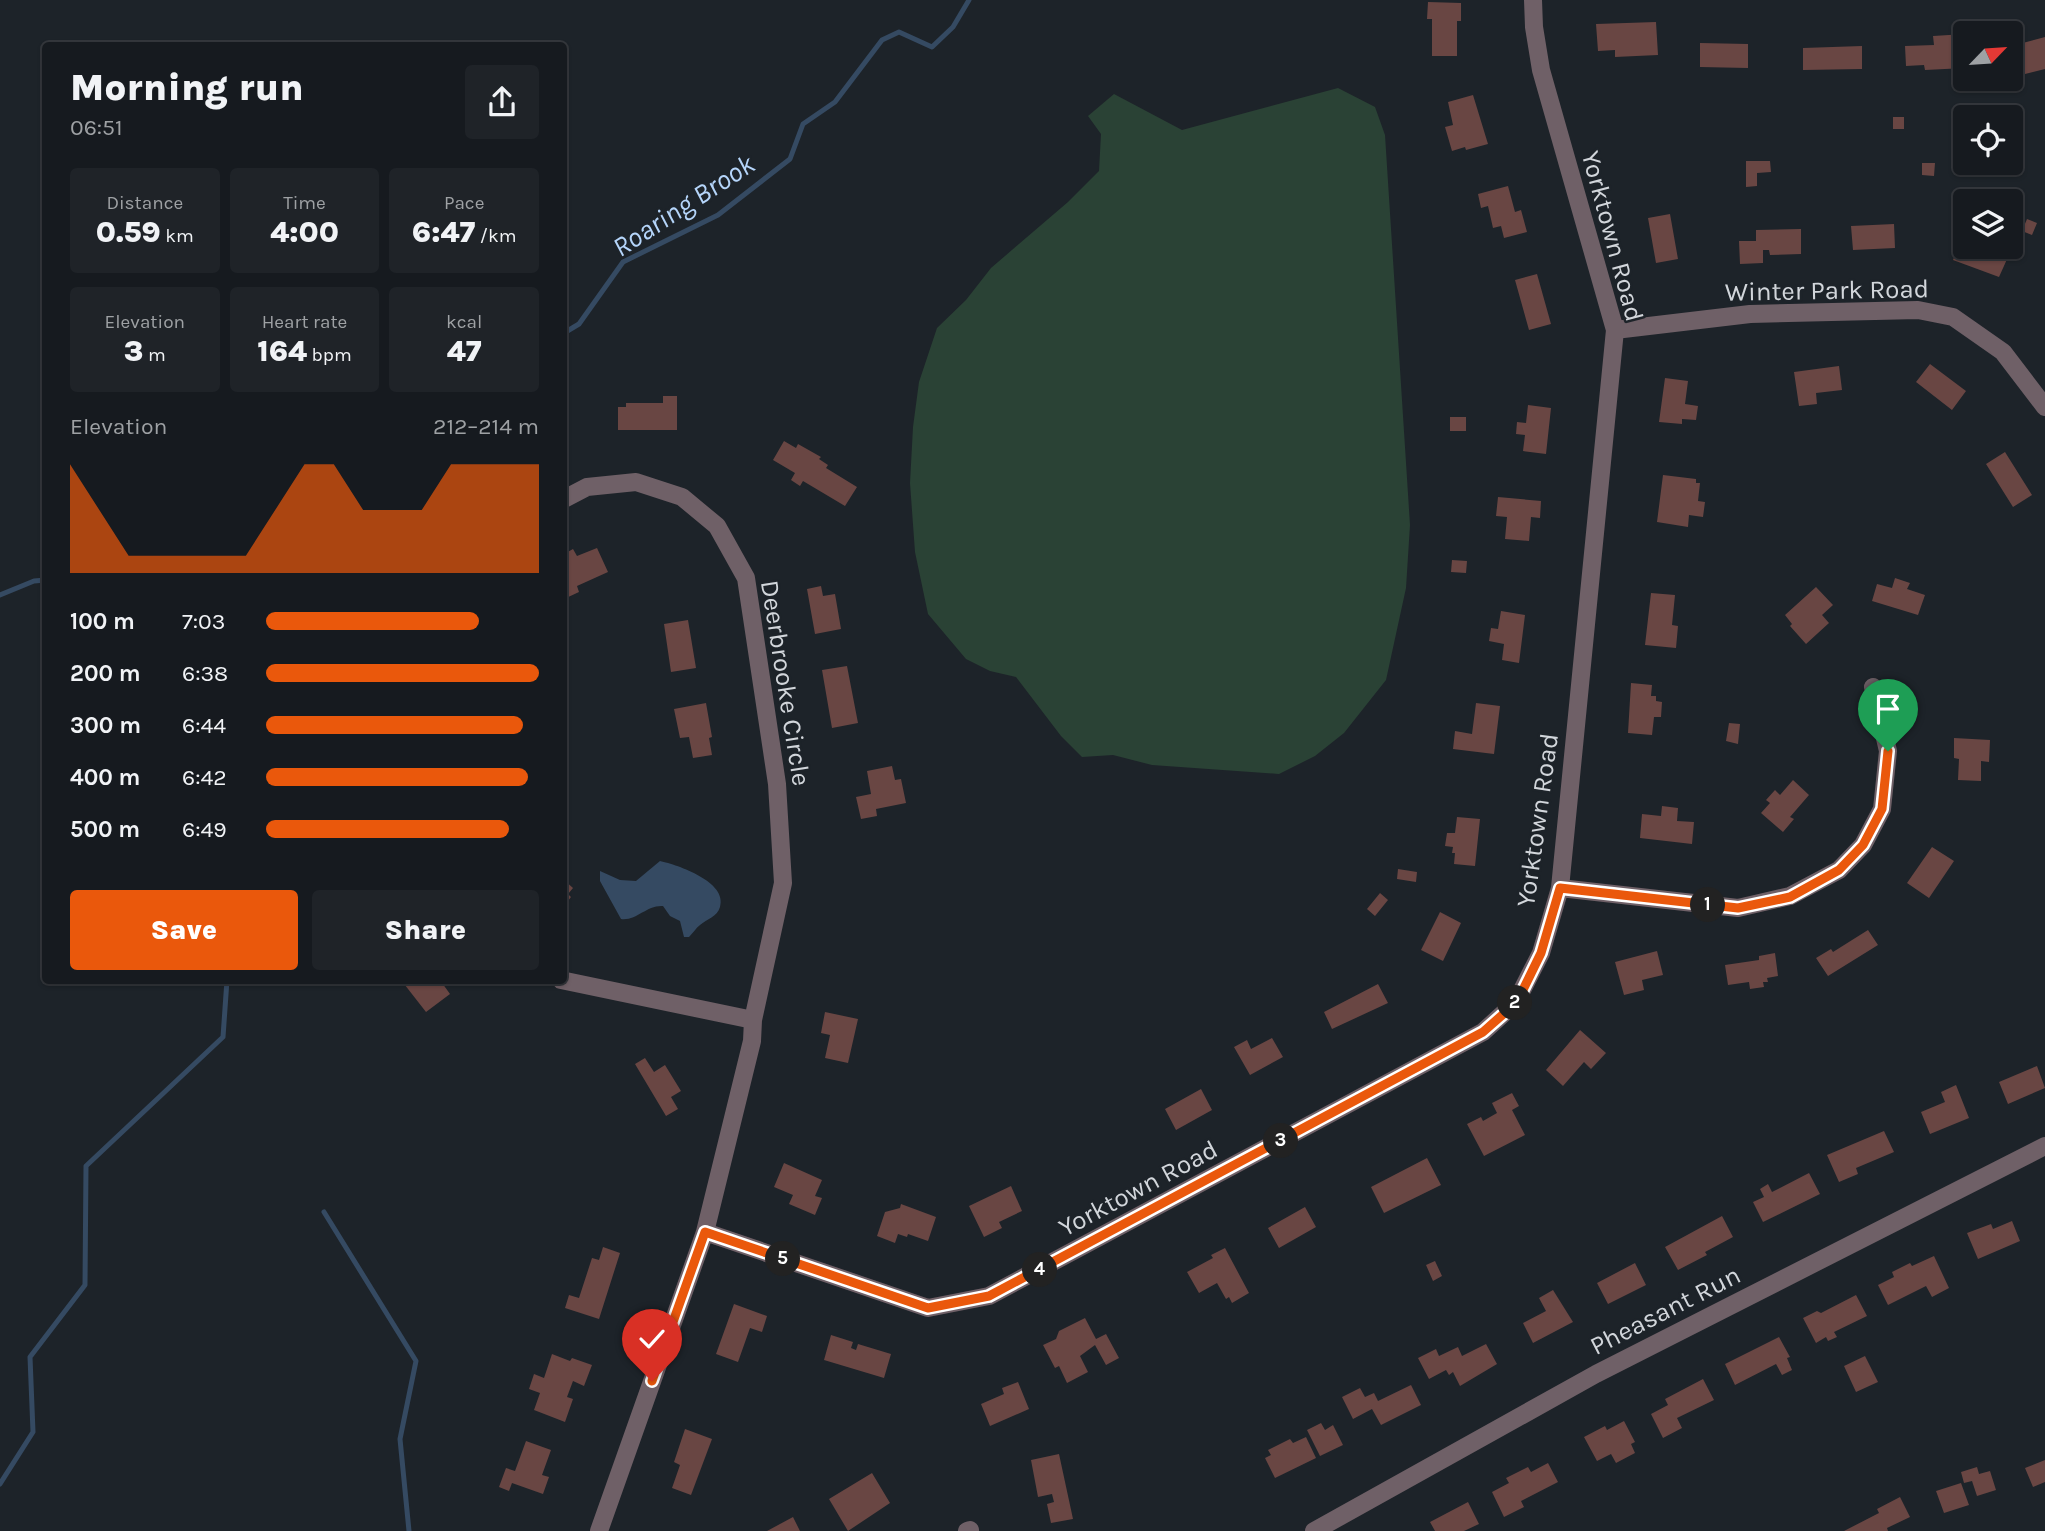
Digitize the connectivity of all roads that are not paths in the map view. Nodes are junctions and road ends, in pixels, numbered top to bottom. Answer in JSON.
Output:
{"nodes":[{"id":1,"x":1534,"y":0,"type":"edge"},
{"id":2,"x":1615,"y":330,"type":"junction"},
{"id":3,"x":2044,"y":403,"type":"edge"},
{"id":4,"x":567,"y":497,"type":"edge"},
{"id":5,"x":1873,"y":687,"type":"dead end"},
{"id":6,"x":1560,"y":888,"type":"junction"},
{"id":7,"x":567,"y":981,"type":"edge"},
{"id":8,"x":753,"y":1020,"type":"junction"},
{"id":9,"x":2045,"y":1146,"type":"edge"},
{"id":10,"x":705,"y":1232,"type":"junction"},
{"id":11,"x":599,"y":1531,"type":"edge"},
{"id":12,"x":1314,"y":1531,"type":"edge"}],
"edges":[{"from":1,"to":2,"type":"street","name":"Yorktown Road"},
{"from":2,"to":3,"type":"street","name":"Winter Park Road"},
{"from":2,"to":6,"type":"street","name":"Yorktown Road"},
{"from":4,"to":8,"type":"street","name":"Deerbrooke Circle"},
{"from":5,"to":6,"type":"street"},
{"from":6,"to":10,"type":"street","name":"Yorktown Road"},
{"from":7,"to":8,"type":"street"},
{"from":8,"to":10,"type":"street","name":"Deerbrooke Circle"},
{"from":9,"to":12,"type":"street","name":"Pheasant Run"},
{"from":10,"to":11,"type":"street","name":"Deerbrooke Circle"}]}
